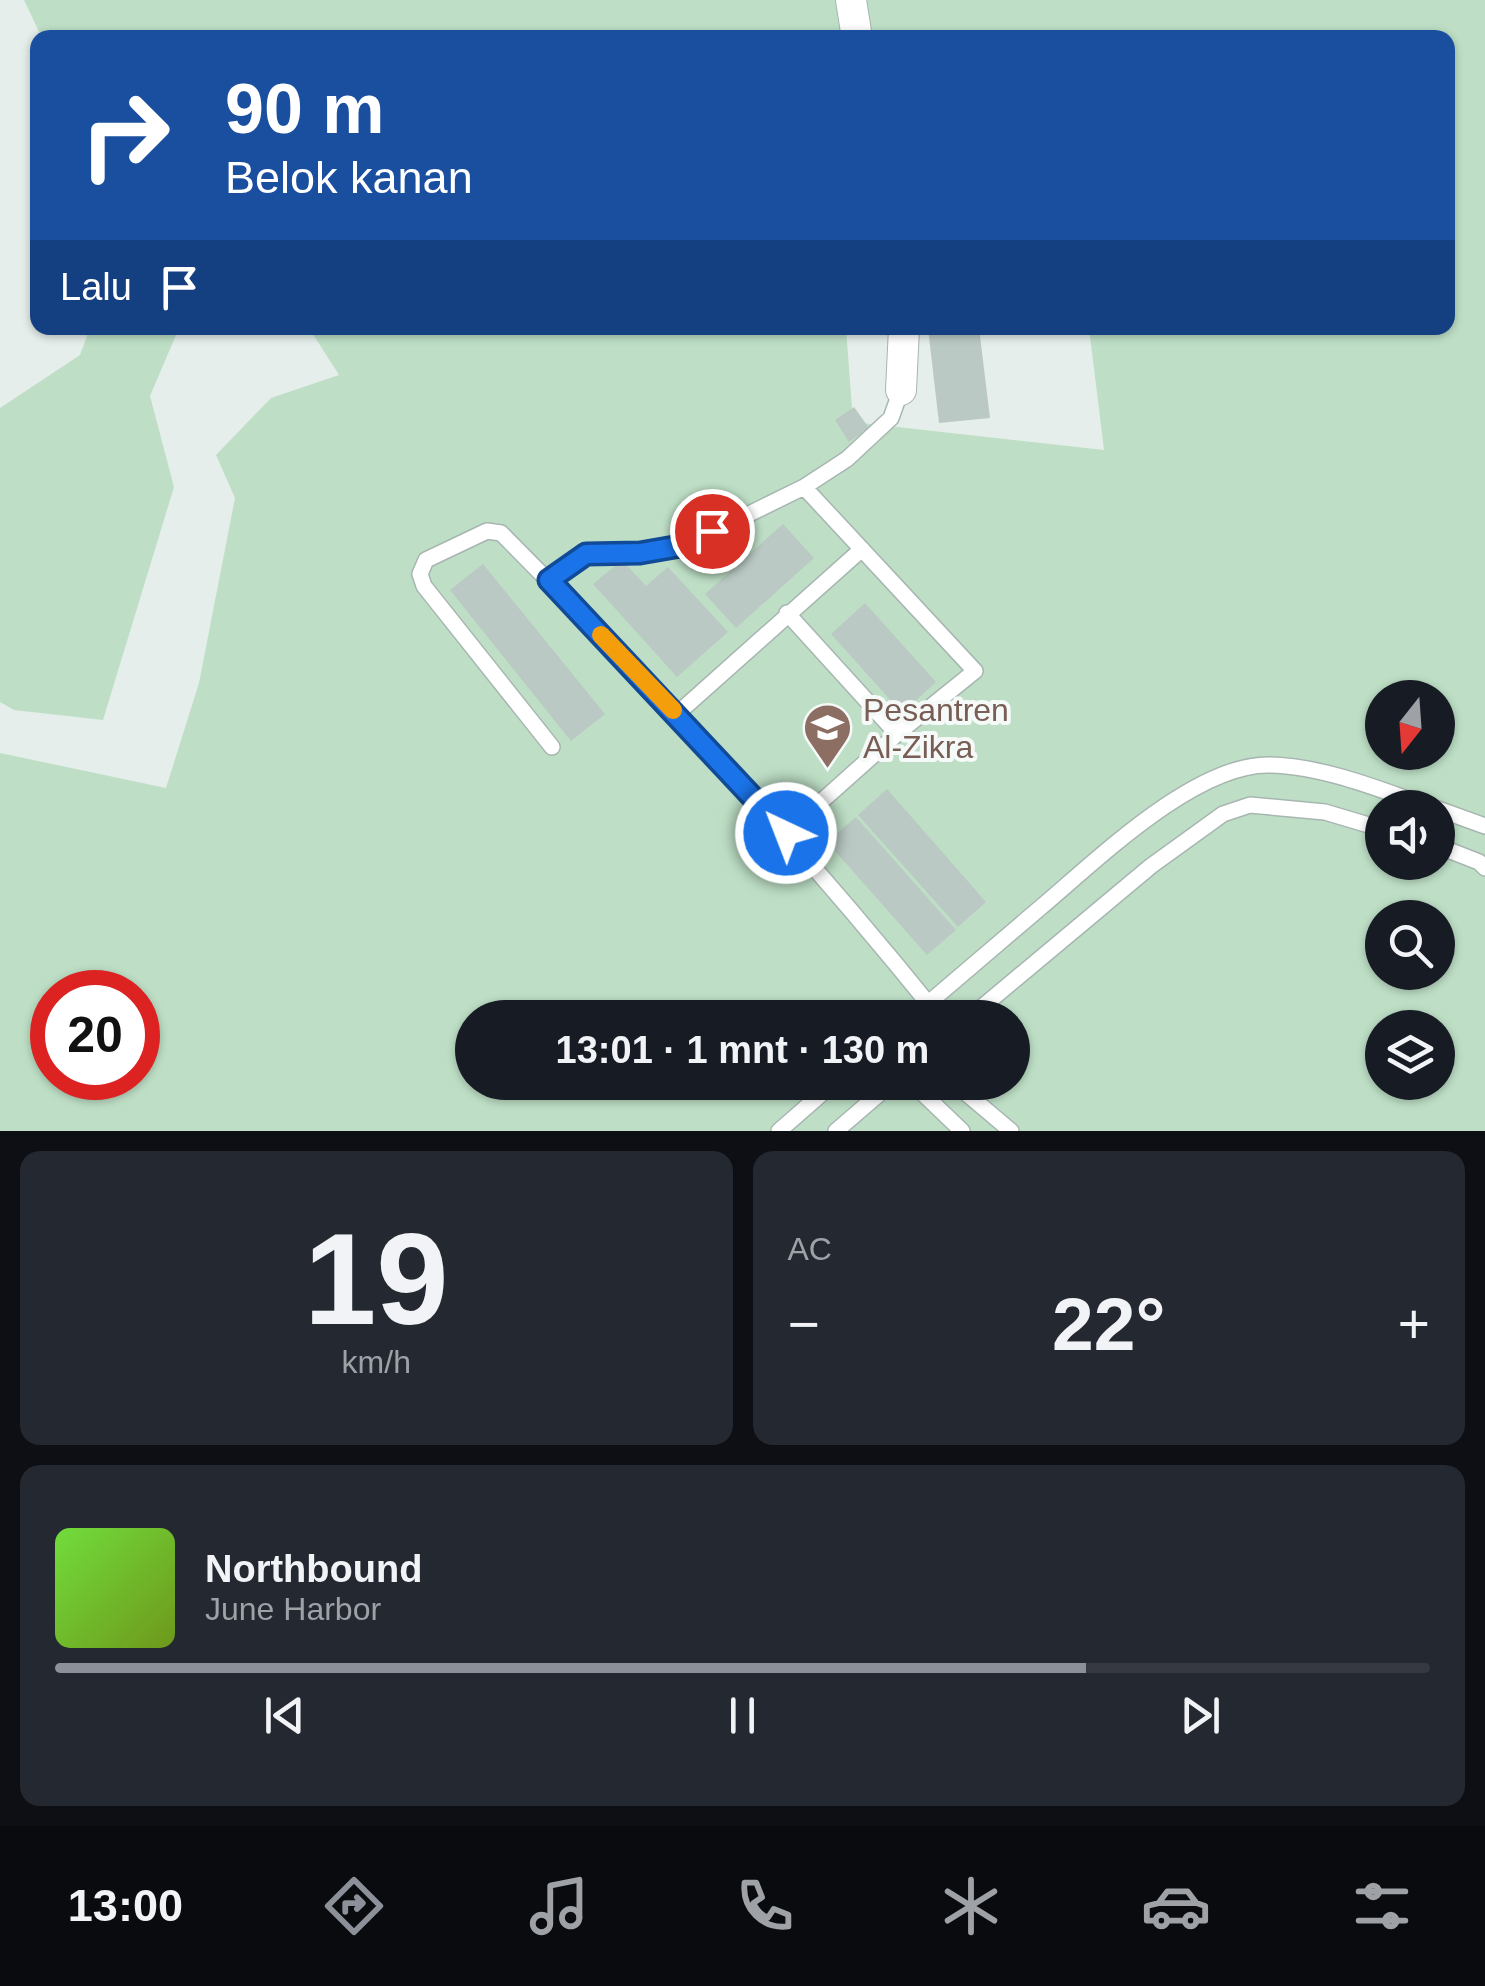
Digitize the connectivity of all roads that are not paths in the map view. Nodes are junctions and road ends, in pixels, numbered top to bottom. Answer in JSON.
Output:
{"nodes":[{"id":1,"x":851,"y":0,"type":"edge"},
{"id":2,"x":856,"y":30,"type":"edge"},
{"id":3,"x":904,"y":335,"type":"edge"},
{"id":4,"x":901,"y":390,"type":"joint"},
{"id":5,"x":804,"y":486,"type":"junction"},
{"id":6,"x":862,"y":549,"type":"junction"},
{"id":7,"x":549,"y":580,"type":"junction"},
{"id":8,"x":787,"y":613,"type":"junction"},
{"id":9,"x":677,"y":714,"type":"junction"},
{"id":10,"x":897,"y":734,"type":"junction"},
{"id":11,"x":552,"y":746,"type":"dead end"},
{"id":12,"x":1381,"y":790,"type":"edge"},
{"id":13,"x":1455,"y":815,"type":"edge"},
{"id":14,"x":1365,"y":825,"type":"edge"},
{"id":15,"x":1485,"y":826,"type":"edge"},
{"id":16,"x":786,"y":833,"type":"junction"},
{"id":17,"x":1455,"y":853,"type":"edge"},
{"id":18,"x":1485,"y":868,"type":"edge"},
{"id":19,"x":925,"y":1000,"type":"edge"},
{"id":20,"x":932,"y":1000,"type":"edge"},
{"id":21,"x":991,"y":1000,"type":"edge"},
{"id":22,"x":815,"y":1100,"type":"edge"},
{"id":23,"x":872,"y":1100,"type":"edge"},
{"id":24,"x":929,"y":1100,"type":"edge"},
{"id":25,"x":974,"y":1100,"type":"edge"},
{"id":26,"x":779,"y":1131,"type":"edge"},
{"id":27,"x":836,"y":1131,"type":"edge"},
{"id":28,"x":962,"y":1131,"type":"edge"},
{"id":29,"x":1010,"y":1131,"type":"edge"}],
"edges":[{"from":1,"to":2,"type":"street"},
{"from":3,"to":4,"type":"street"},
{"from":4,"to":5,"type":"lane"},
{"from":5,"to":6,"type":"lane"},
{"from":5,"to":7,"type":"lane"},
{"from":6,"to":8,"type":"lane"},
{"from":6,"to":10,"type":"lane"},
{"from":7,"to":9,"type":"lane"},
{"from":7,"to":11,"type":"lane"},
{"from":8,"to":9,"type":"lane"},
{"from":8,"to":10,"type":"lane"},
{"from":9,"to":16,"type":"lane"},
{"from":10,"to":16,"type":"lane"},
{"from":12,"to":20,"type":"lane"},
{"from":13,"to":15,"type":"lane"},
{"from":14,"to":21,"type":"lane"},
{"from":16,"to":19,"type":"lane"},
{"from":17,"to":18,"type":"lane"},
{"from":22,"to":26,"type":"lane"},
{"from":23,"to":27,"type":"lane"},
{"from":24,"to":28,"type":"lane"},
{"from":25,"to":29,"type":"lane"}]}
